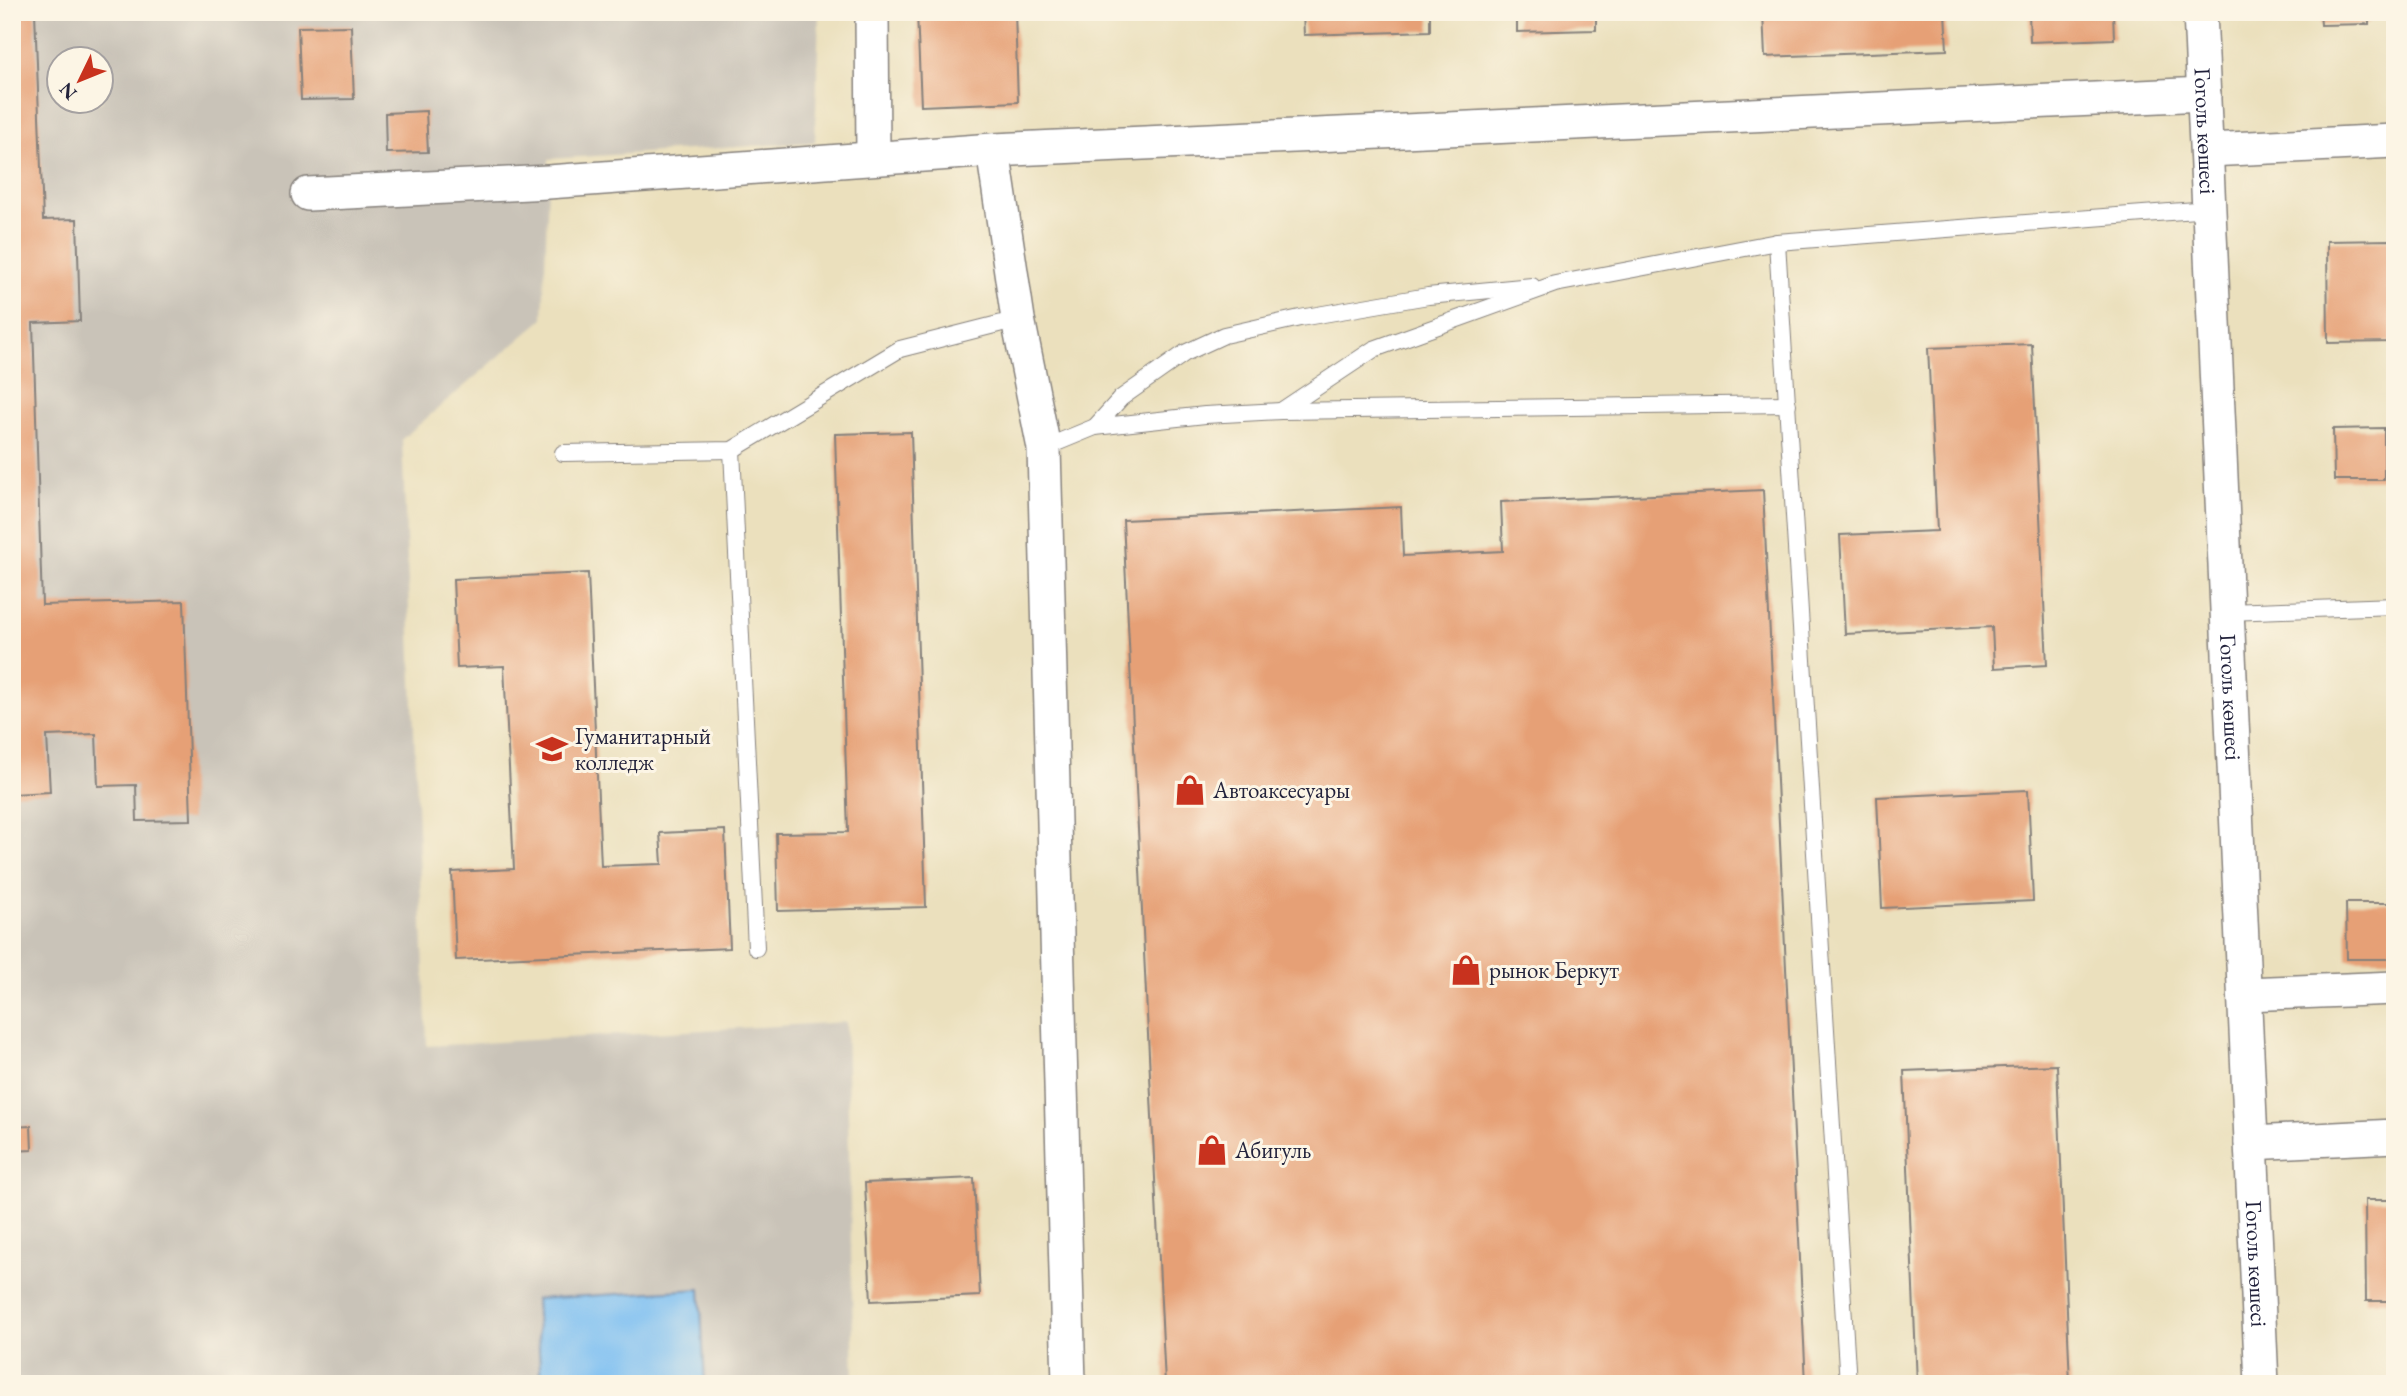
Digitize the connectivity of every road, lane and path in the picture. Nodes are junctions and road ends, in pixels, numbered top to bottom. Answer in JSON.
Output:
{"nodes":[{"id":1,"x":872,"y":12,"type":"edge"},
{"id":2,"x":2200,"y":12,"type":"edge"},
{"id":3,"x":2204,"y":94,"type":"junction"},
{"id":4,"x":2395,"y":141,"type":"edge"},
{"id":5,"x":993,"y":150,"type":"junction"},
{"id":6,"x":2208,"y":150,"type":"junction"},
{"id":7,"x":873,"y":159,"type":"junction"},
{"id":8,"x":308,"y":194,"type":"dead end"},
{"id":9,"x":2209,"y":209,"type":"junction"},
{"id":10,"x":1777,"y":242,"type":"junction"},
{"id":11,"x":1555,"y":284,"type":"junction"},
{"id":12,"x":1018,"y":319,"type":"junction"},
{"id":13,"x":1788,"y":404,"type":"junction"},
{"id":14,"x":1281,"y":411,"type":"junction"},
{"id":15,"x":1095,"y":427,"type":"junction"},
{"id":16,"x":1044,"y":448,"type":"junction"},
{"id":17,"x":732,"y":450,"type":"junction"},
{"id":18,"x":563,"y":453,"type":"dead end"},
{"id":19,"x":2395,"y":606,"type":"edge"},
{"id":20,"x":2228,"y":612,"type":"junction"},
{"id":21,"x":756,"y":948,"type":"dead end"},
{"id":22,"x":2395,"y":988,"type":"edge"},
{"id":23,"x":2245,"y":994,"type":"junction"},
{"id":24,"x":2395,"y":1136,"type":"edge"},
{"id":25,"x":2251,"y":1143,"type":"junction"},
{"id":26,"x":1069,"y":1384,"type":"edge"},
{"id":27,"x":1847,"y":1384,"type":"edge"},
{"id":28,"x":2262,"y":1384,"type":"edge"}],
"edges":[{"from":1,"to":7,"type":"street"},
{"from":2,"to":3,"type":"street","name":"Гоголь көшесі"},
{"from":3,"to":5,"type":"street"},
{"from":3,"to":6,"type":"street","name":"Гоголь көшесі"},
{"from":4,"to":6,"type":"street"},
{"from":5,"to":7,"type":"street"},
{"from":5,"to":12,"type":"street"},
{"from":6,"to":9,"type":"street","name":"Гоголь көшесі"},
{"from":7,"to":8,"type":"street"},
{"from":9,"to":10,"type":"lane"},
{"from":9,"to":20,"type":"street","name":"Гоголь көшесі"},
{"from":10,"to":11,"type":"lane"},
{"from":10,"to":13,"type":"lane"},
{"from":11,"to":14,"type":"lane"},
{"from":11,"to":15,"type":"lane"},
{"from":12,"to":16,"type":"street"},
{"from":12,"to":17,"type":"lane"},
{"from":13,"to":14,"type":"lane"},
{"from":13,"to":27,"type":"lane"},
{"from":14,"to":15,"type":"lane"},
{"from":15,"to":16,"type":"lane"},
{"from":16,"to":26,"type":"street"},
{"from":17,"to":18,"type":"lane"},
{"from":17,"to":21,"type":"lane"},
{"from":19,"to":20,"type":"lane"},
{"from":20,"to":23,"type":"street","name":"Гоголь көшесі"},
{"from":22,"to":23,"type":"street"},
{"from":23,"to":25,"type":"street","name":"Гоголь көшесі"},
{"from":24,"to":25,"type":"street"},
{"from":25,"to":28,"type":"street","name":"Гоголь көшесі"}]}
